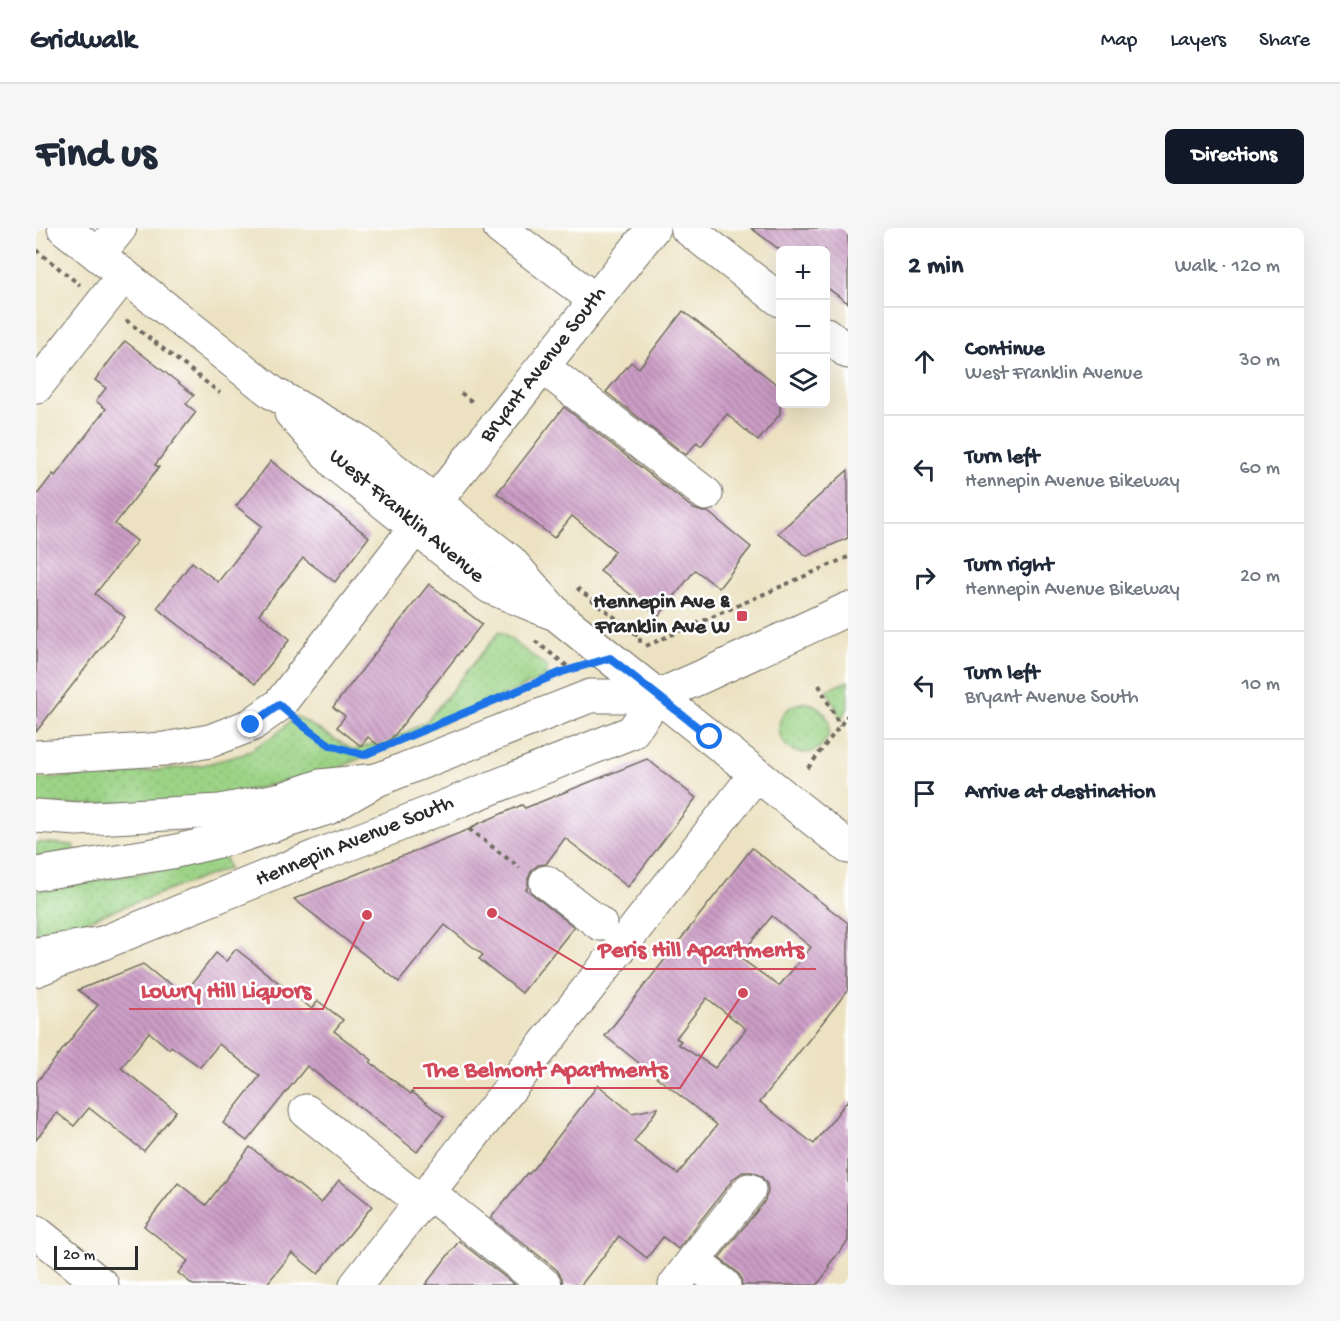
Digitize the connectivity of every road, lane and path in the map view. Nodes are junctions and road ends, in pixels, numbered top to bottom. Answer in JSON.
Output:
{"nodes":[{"id":1,"x":64,"y":228,"type":"edge"},
{"id":2,"x":120,"y":228,"type":"edge"},
{"id":3,"x":500,"y":228,"type":"edge"},
{"id":4,"x":653,"y":228,"type":"edge"},
{"id":5,"x":687,"y":228,"type":"edge"},
{"id":6,"x":36,"y":250,"type":"edge"},
{"id":7,"x":98,"y":255,"type":"junction"},
{"id":8,"x":124,"y":275,"type":"junction"},
{"id":9,"x":80,"y":284,"type":"dead end"},
{"id":10,"x":776,"y":297,"type":"edge"},
{"id":11,"x":596,"y":300,"type":"junction"},
{"id":12,"x":129,"y":322,"type":"dead end"},
{"id":13,"x":830,"y":338,"type":"edge"},
{"id":14,"x":848,"y":352,"type":"edge"},
{"id":15,"x":543,"y":367,"type":"junction"},
{"id":16,"x":36,"y":387,"type":"edge"},
{"id":17,"x":273,"y":393,"type":"junction"},
{"id":18,"x":461,"y":393,"type":"dead end"},
{"id":19,"x":226,"y":398,"type":"dead end"},
{"id":20,"x":478,"y":406,"type":"dead end"},
{"id":21,"x":706,"y":494,"type":"dead end"},
{"id":22,"x":435,"y":502,"type":"junction"},
{"id":23,"x":416,"y":527,"type":"junction"},
{"id":24,"x":848,"y":557,"type":"edge"},
{"id":25,"x":848,"y":609,"type":"edge"},
{"id":26,"x":557,"y":615,"type":"junction"},
{"id":27,"x":610,"y":658,"type":"junction"},
{"id":28,"x":562,"y":672,"type":"dead end"},
{"id":29,"x":819,"y":685,"type":"dead end"},
{"id":30,"x":658,"y":696,"type":"junction"},
{"id":31,"x":279,"y":705,"type":"junction"},
{"id":32,"x":848,"y":715,"type":"edge"},
{"id":33,"x":840,"y":726,"type":"junction"},
{"id":34,"x":353,"y":752,"type":"dead end"},
{"id":35,"x":36,"y":757,"type":"edge"},
{"id":36,"x":808,"y":768,"type":"dead end"},
{"id":37,"x":756,"y":774,"type":"junction"},
{"id":38,"x":377,"y":780,"type":"junction"},
{"id":39,"x":36,"y":816,"type":"edge"},
{"id":40,"x":466,"y":826,"type":"dead end"},
{"id":41,"x":848,"y":847,"type":"edge"},
{"id":42,"x":36,"y":874,"type":"edge"},
{"id":43,"x":546,"y":882,"type":"joint"},
{"id":44,"x":600,"y":924,"type":"dead end"},
{"id":45,"x":103,"y":944,"type":"junction"},
{"id":46,"x":36,"y":954,"type":"edge"},
{"id":47,"x":36,"y":970,"type":"edge"},
{"id":48,"x":306,"y":1111,"type":"dead end"},
{"id":49,"x":749,"y":1190,"type":"dead end"},
{"id":50,"x":424,"y":1197,"type":"junction"},
{"id":51,"x":36,"y":1232,"type":"edge"},
{"id":52,"x":684,"y":1273,"type":"edge"},
{"id":53,"x":102,"y":1285,"type":"edge"},
{"id":54,"x":356,"y":1285,"type":"edge"},
{"id":55,"x":545,"y":1285,"type":"edge"},
{"id":56,"x":724,"y":1285,"type":"edge"}],
"edges":[{"from":1,"to":7,"type":"main road","name":"West Franklin Avenue"},
{"from":2,"to":7,"type":"main road"},
{"from":3,"to":11,"type":"main road"},
{"from":4,"to":11,"type":"main road","name":"Bryant Avenue South"},
{"from":5,"to":10,"type":"main road"},
{"from":6,"to":9,"type":"path"},
{"from":7,"to":8,"type":"main road","name":"West Franklin Avenue"},
{"from":8,"to":16,"type":"main road"},
{"from":8,"to":17,"type":"main road","name":"West Franklin Avenue"},
{"from":11,"to":15,"type":"main road","name":"Bryant Avenue South"},
{"from":12,"to":19,"type":"path"},
{"from":13,"to":14,"type":"main road"},
{"from":15,"to":21,"type":"main road"},
{"from":15,"to":22,"type":"main road","name":"Bryant Avenue South"},
{"from":17,"to":22,"type":"main road","name":"West Franklin Avenue"},
{"from":17,"to":23,"type":"main road","name":"West Franklin Avenue"},
{"from":18,"to":20,"type":"path"},
{"from":22,"to":26,"type":"main road","name":"West Franklin Avenue"},
{"from":23,"to":26,"type":"main road","name":"West Franklin Avenue"},
{"from":23,"to":31,"type":"main road"},
{"from":24,"to":27,"type":"path"},
{"from":25,"to":30,"type":"main road","name":"Hennepin Avenue South"},
{"from":26,"to":27,"type":"main road","name":"West Franklin Avenue"},
{"from":27,"to":28,"type":"path"},
{"from":27,"to":30,"type":"main road","name":"West Franklin Avenue"},
{"from":29,"to":33,"type":"path"},
{"from":30,"to":37,"type":"main road","name":"West Franklin Avenue"},
{"from":30,"to":38,"type":"main road","name":"Hennepin Avenue South"},
{"from":30,"to":45,"type":"main road","name":"Hennepin Avenue South"},
{"from":31,"to":34,"type":"path"},
{"from":31,"to":35,"type":"main road"},
{"from":32,"to":33,"type":"path"},
{"from":33,"to":36,"type":"path"},
{"from":37,"to":41,"type":"main road","name":"West Franklin Avenue"},
{"from":37,"to":50,"type":"main road"},
{"from":38,"to":39,"type":"main road"},
{"from":38,"to":42,"type":"main road","name":"Hennepin Avenue South"},
{"from":40,"to":43,"type":"path"},
{"from":43,"to":44,"type":"main road"},
{"from":45,"to":46,"type":"main road"},
{"from":45,"to":47,"type":"main road","name":"Hennepin Avenue South"},
{"from":48,"to":50,"type":"main road"},
{"from":49,"to":52,"type":"main road"},
{"from":50,"to":54,"type":"main road"},
{"from":50,"to":55,"type":"main road"},
{"from":51,"to":53,"type":"main road"},
{"from":52,"to":56,"type":"main road"}]}
